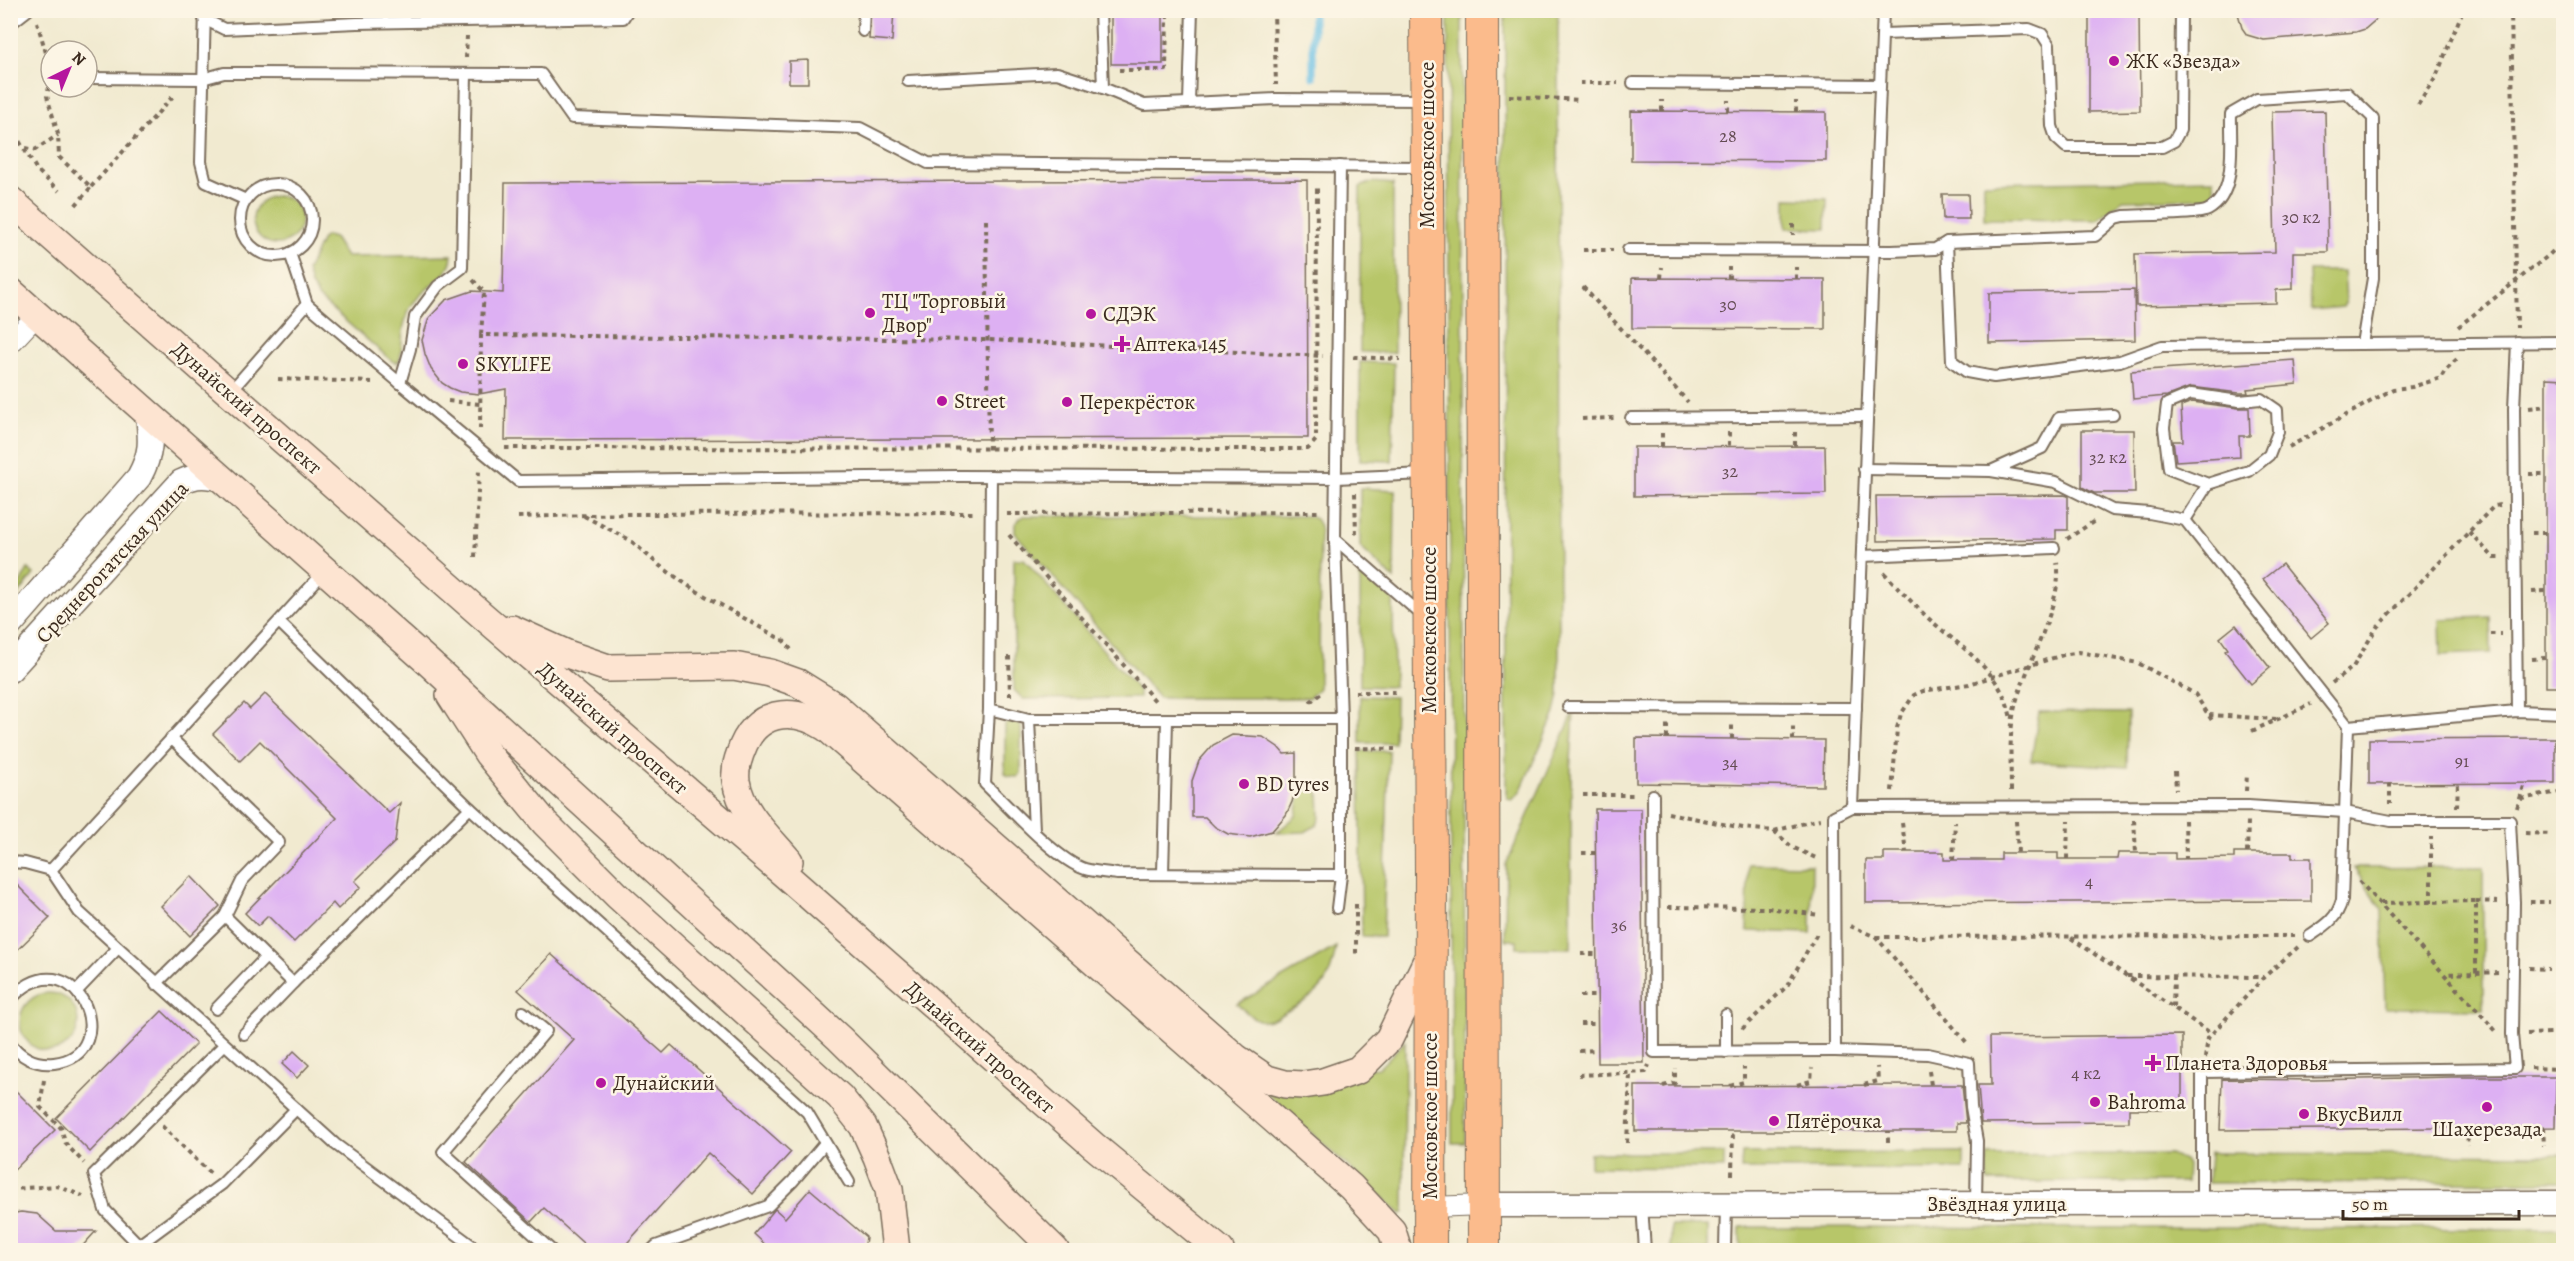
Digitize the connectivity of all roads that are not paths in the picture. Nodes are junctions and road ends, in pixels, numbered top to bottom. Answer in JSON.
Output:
{"nodes":[{"id":1,"x":28,"y":10,"type":"edge"},
{"id":2,"x":357,"y":10,"type":"edge"},
{"id":3,"x":628,"y":10,"type":"edge"},
{"id":4,"x":864,"y":10,"type":"edge"},
{"id":5,"x":1100,"y":10,"type":"edge"},
{"id":6,"x":1192,"y":10,"type":"edge"},
{"id":7,"x":1426,"y":10,"type":"edge"},
{"id":8,"x":1482,"y":10,"type":"edge"},
{"id":9,"x":1883,"y":10,"type":"edge"},
{"id":10,"x":2181,"y":10,"type":"edge"},
{"id":11,"x":204,"y":15,"type":"edge"},
{"id":12,"x":506,"y":16,"type":"edge"},
{"id":13,"x":357,"y":23,"type":"junction"},
{"id":14,"x":10,"y":24,"type":"edge"},
{"id":15,"x":863,"y":31,"type":"dead end"},
{"id":16,"x":1882,"y":34,"type":"junction"},
{"id":17,"x":466,"y":74,"type":"junction"},
{"id":18,"x":99,"y":78,"type":"edge"},
{"id":19,"x":202,"y":79,"type":"junction"},
{"id":20,"x":908,"y":81,"type":"dead end"},
{"id":21,"x":1633,"y":83,"type":"road end"},
{"id":22,"x":1879,"y":85,"type":"junction"},
{"id":23,"x":1103,"y":88,"type":"junction"},
{"id":24,"x":1426,"y":100,"type":"junction"},
{"id":25,"x":1189,"y":102,"type":"junction"},
{"id":26,"x":1340,"y":166,"type":"junction"},
{"id":27,"x":1428,"y":167,"type":"junction"},
{"id":28,"x":10,"y":200,"type":"edge"},
{"id":29,"x":246,"y":200,"type":"junction"},
{"id":30,"x":1947,"y":243,"type":"junction"},
{"id":31,"x":1628,"y":250,"type":"road end"},
{"id":32,"x":1875,"y":251,"type":"junction"},
{"id":33,"x":290,"y":253,"type":"junction"},
{"id":34,"x":10,"y":291,"type":"edge"},
{"id":35,"x":307,"y":304,"type":"junction"},
{"id":36,"x":37,"y":315,"type":"junction"},
{"id":37,"x":2517,"y":342,"type":"junction"},
{"id":38,"x":2564,"y":342,"type":"edge"},
{"id":39,"x":10,"y":344,"type":"edge"},
{"id":40,"x":2362,"y":344,"type":"junction"},
{"id":41,"x":400,"y":383,"type":"junction"},
{"id":42,"x":230,"y":393,"type":"junction"},
{"id":43,"x":148,"y":414,"type":"junction"},
{"id":44,"x":2113,"y":415,"type":"dead end"},
{"id":45,"x":1867,"y":416,"type":"junction"},
{"id":46,"x":1632,"y":418,"type":"road end"},
{"id":47,"x":1864,"y":469,"type":"junction"},
{"id":48,"x":1990,"y":471,"type":"junction"},
{"id":49,"x":1428,"y":474,"type":"junction"},
{"id":50,"x":991,"y":476,"type":"junction"},
{"id":51,"x":1336,"y":478,"type":"junction"},
{"id":52,"x":223,"y":480,"type":"junction"},
{"id":53,"x":2208,"y":484,"type":"junction"},
{"id":54,"x":2185,"y":520,"type":"junction"},
{"id":55,"x":1335,"y":539,"type":"junction"},
{"id":56,"x":2054,"y":548,"type":"road end"},
{"id":57,"x":1864,"y":556,"type":"junction"},
{"id":58,"x":324,"y":572,"type":"junction"},
{"id":59,"x":483,"y":616,"type":"junction"},
{"id":60,"x":279,"y":622,"type":"junction"},
{"id":61,"x":1428,"y":622,"type":"junction"},
{"id":62,"x":10,"y":625,"type":"edge"},
{"id":63,"x":428,"y":662,"type":"junction"},
{"id":64,"x":10,"y":670,"type":"edge"},
{"id":65,"x":1568,"y":707,"type":"dead end"},
{"id":66,"x":1856,"y":708,"type":"junction"},
{"id":67,"x":989,"y":709,"type":"junction"},
{"id":68,"x":2517,"y":711,"type":"junction"},
{"id":69,"x":2564,"y":713,"type":"edge"},
{"id":70,"x":1029,"y":719,"type":"junction"},
{"id":71,"x":1341,"y":719,"type":"junction"},
{"id":72,"x":1167,"y":720,"type":"junction"},
{"id":73,"x":2348,"y":726,"type":"junction"},
{"id":74,"x":171,"y":738,"type":"junction"},
{"id":75,"x":1653,"y":795,"type":"road end"},
{"id":76,"x":1852,"y":807,"type":"junction"},
{"id":77,"x":470,"y":808,"type":"junction"},
{"id":78,"x":2345,"y":812,"type":"junction"},
{"id":79,"x":1034,"y":830,"type":"junction"},
{"id":80,"x":10,"y":862,"type":"edge"},
{"id":81,"x":51,"y":870,"type":"junction"},
{"id":82,"x":1163,"y":873,"type":"junction"},
{"id":83,"x":1341,"y":875,"type":"junction"},
{"id":84,"x":1337,"y":908,"type":"dead end"},
{"id":85,"x":225,"y":916,"type":"junction"},
{"id":86,"x":850,"y":933,"type":"junction"},
{"id":87,"x":2310,"y":936,"type":"road end"},
{"id":88,"x":117,"y":949,"type":"junction"},
{"id":89,"x":1430,"y":954,"type":"junction"},
{"id":90,"x":266,"y":957,"type":"junction"},
{"id":91,"x":293,"y":983,"type":"junction"},
{"id":92,"x":156,"y":984,"type":"junction"},
{"id":93,"x":77,"y":991,"type":"junction"},
{"id":94,"x":10,"y":1000,"type":"edge"},
{"id":95,"x":216,"y":1009,"type":"dead end"},
{"id":96,"x":523,"y":1012,"type":"dead end"},
{"id":97,"x":1726,"y":1015,"type":"dead end"},
{"id":98,"x":244,"y":1034,"type":"dead end"},
{"id":99,"x":10,"y":1043,"type":"edge"},
{"id":100,"x":224,"y":1045,"type":"junction"},
{"id":101,"x":1835,"y":1051,"type":"junction"},
{"id":102,"x":1726,"y":1052,"type":"junction"},
{"id":103,"x":296,"y":1109,"type":"junction"},
{"id":104,"x":825,"y":1143,"type":"junction"},
{"id":105,"x":849,"y":1182,"type":"dead end"},
{"id":106,"x":2564,"y":1203,"type":"edge"},
{"id":107,"x":1484,"y":1204,"type":"junction"},
{"id":108,"x":1642,"y":1204,"type":"junction"},
{"id":109,"x":1726,"y":1204,"type":"junction"},
{"id":110,"x":1976,"y":1204,"type":"junction"},
{"id":111,"x":2202,"y":1204,"type":"junction"},
{"id":112,"x":1430,"y":1207,"type":"junction"},
{"id":113,"x":1020,"y":1216,"type":"junction"},
{"id":114,"x":136,"y":1248,"type":"edge"},
{"id":115,"x":478,"y":1251,"type":"edge"},
{"id":116,"x":551,"y":1251,"type":"edge"},
{"id":117,"x":652,"y":1251,"type":"edge"},
{"id":118,"x":896,"y":1251,"type":"edge"},
{"id":119,"x":1054,"y":1251,"type":"edge"},
{"id":120,"x":1070,"y":1251,"type":"edge"},
{"id":121,"x":1220,"y":1251,"type":"edge"},
{"id":122,"x":1398,"y":1251,"type":"edge"},
{"id":123,"x":1430,"y":1251,"type":"edge"},
{"id":124,"x":1484,"y":1251,"type":"edge"},
{"id":125,"x":1645,"y":1251,"type":"edge"},
{"id":126,"x":1725,"y":1251,"type":"edge"}],
"edges":[{"from":1,"to":14,"type":"lane"},
{"from":2,"to":13,"type":"lane"},
{"from":3,"to":12,"type":"lane"},
{"from":4,"to":15,"type":"lane"},
{"from":5,"to":23,"type":"lane"},
{"from":6,"to":25,"type":"lane"},
{"from":7,"to":24,"type":"main road","name":"Московское шоссе"},
{"from":8,"to":107,"type":"main road"},
{"from":9,"to":16,"type":"lane"},
{"from":10,"to":16,"type":"lane"},
{"from":11,"to":13,"type":"lane"},
{"from":11,"to":19,"type":"lane"},
{"from":12,"to":13,"type":"lane"},
{"from":16,"to":22,"type":"lane"},
{"from":17,"to":19,"type":"lane"},
{"from":17,"to":26,"type":"lane"},
{"from":17,"to":41,"type":"lane"},
{"from":18,"to":19,"type":"lane"},
{"from":19,"to":29,"type":"lane"},
{"from":20,"to":23,"type":"lane"},
{"from":21,"to":22,"type":"lane"},
{"from":22,"to":32,"type":"lane"},
{"from":23,"to":25,"type":"lane"},
{"from":24,"to":25,"type":"lane"},
{"from":24,"to":27,"type":"main road","name":"Московское шоссе"},
{"from":26,"to":27,"type":"lane"},
{"from":26,"to":51,"type":"lane"},
{"from":27,"to":49,"type":"main road","name":"Московское шоссе"},
{"from":28,"to":42,"type":"main road","name":"Дунайский проспект"},
{"from":29,"to":33,"type":"lane"},
{"from":29,"to":33,"type":"lane"},
{"from":30,"to":32,"type":"lane"},
{"from":30,"to":40,"type":"lane"},
{"from":30,"to":40,"type":"lane"},
{"from":31,"to":32,"type":"lane"},
{"from":32,"to":45,"type":"lane"},
{"from":33,"to":35,"type":"lane"},
{"from":34,"to":36,"type":"main road"},
{"from":35,"to":41,"type":"lane"},
{"from":35,"to":42,"type":"lane"},
{"from":36,"to":39,"type":"street"},
{"from":36,"to":43,"type":"main road"},
{"from":37,"to":38,"type":"lane"},
{"from":37,"to":40,"type":"lane"},
{"from":37,"to":68,"type":"lane"},
{"from":41,"to":50,"type":"lane"},
{"from":42,"to":59,"type":"main road","name":"Дунайский проспект"},
{"from":43,"to":52,"type":"main road"},
{"from":43,"to":62,"type":"street","name":"Среднерогатская улица"},
{"from":44,"to":48,"type":"lane"},
{"from":45,"to":46,"type":"lane"},
{"from":45,"to":47,"type":"lane"},
{"from":47,"to":48,"type":"lane"},
{"from":47,"to":57,"type":"lane"},
{"from":48,"to":54,"type":"lane"},
{"from":49,"to":51,"type":"lane"},
{"from":49,"to":61,"type":"main road","name":"Московское шоссе"},
{"from":50,"to":51,"type":"lane"},
{"from":50,"to":67,"type":"lane"},
{"from":51,"to":55,"type":"lane"},
{"from":52,"to":58,"type":"main road"},
{"from":52,"to":64,"type":"street","name":"Среднерогатская улица"},
{"from":53,"to":53,"type":"lane"},
{"from":53,"to":54,"type":"lane"},
{"from":54,"to":73,"type":"lane"},
{"from":55,"to":61,"type":"lane"},
{"from":55,"to":71,"type":"lane"},
{"from":56,"to":57,"type":"lane"},
{"from":57,"to":66,"type":"lane"},
{"from":58,"to":60,"type":"lane"},
{"from":58,"to":63,"type":"main road"},
{"from":59,"to":86,"type":"main road","name":"Дунайский проспект"},
{"from":59,"to":89,"type":"main road"},
{"from":60,"to":74,"type":"lane"},
{"from":60,"to":77,"type":"lane"},
{"from":61,"to":89,"type":"main road","name":"Московское шоссе"},
{"from":63,"to":113,"type":"main road"},
{"from":63,"to":118,"type":"main road"},
{"from":65,"to":66,"type":"lane"},
{"from":66,"to":76,"type":"lane"},
{"from":67,"to":70,"type":"lane"},
{"from":67,"to":79,"type":"lane"},
{"from":68,"to":69,"type":"lane"},
{"from":68,"to":73,"type":"lane"},
{"from":70,"to":72,"type":"lane"},
{"from":70,"to":79,"type":"lane"},
{"from":71,"to":72,"type":"lane"},
{"from":71,"to":83,"type":"lane"},
{"from":72,"to":82,"type":"lane"},
{"from":73,"to":78,"type":"lane"},
{"from":74,"to":81,"type":"lane"},
{"from":74,"to":85,"type":"lane"},
{"from":75,"to":102,"type":"lane"},
{"from":76,"to":78,"type":"lane"},
{"from":76,"to":101,"type":"lane"},
{"from":77,"to":91,"type":"lane"},
{"from":77,"to":104,"type":"lane"},
{"from":78,"to":87,"type":"lane"},
{"from":78,"to":111,"type":"lane"},
{"from":79,"to":82,"type":"lane"},
{"from":80,"to":81,"type":"lane"},
{"from":81,"to":88,"type":"lane"},
{"from":82,"to":83,"type":"lane"},
{"from":83,"to":84,"type":"lane"},
{"from":85,"to":90,"type":"lane"},
{"from":85,"to":92,"type":"lane"},
{"from":86,"to":121,"type":"main road","name":"Дунайский проспект"},
{"from":86,"to":122,"type":"main road"},
{"from":88,"to":92,"type":"lane"},
{"from":88,"to":93,"type":"lane"},
{"from":89,"to":112,"type":"main road","name":"Московское шоссе"},
{"from":90,"to":91,"type":"lane"},
{"from":90,"to":95,"type":"lane"},
{"from":91,"to":98,"type":"lane"},
{"from":92,"to":100,"type":"lane"},
{"from":93,"to":94,"type":"lane"},
{"from":93,"to":99,"type":"lane"},
{"from":96,"to":116,"type":"lane"},
{"from":97,"to":102,"type":"lane"},
{"from":100,"to":103,"type":"lane"},
{"from":100,"to":114,"type":"lane"},
{"from":101,"to":102,"type":"lane"},
{"from":101,"to":110,"type":"lane"},
{"from":103,"to":114,"type":"lane"},
{"from":103,"to":115,"type":"lane"},
{"from":104,"to":105,"type":"lane"},
{"from":104,"to":117,"type":"lane"},
{"from":106,"to":111,"type":"street","name":"Звёздная улица"},
{"from":107,"to":108,"type":"street","name":"Звёздная улица"},
{"from":107,"to":112,"type":"street","name":"Звёздная улица"},
{"from":107,"to":124,"type":"main road"},
{"from":108,"to":109,"type":"street","name":"Звёздная улица"},
{"from":108,"to":125,"type":"lane"},
{"from":109,"to":110,"type":"street","name":"Звёздная улица"},
{"from":109,"to":126,"type":"lane"},
{"from":110,"to":111,"type":"street","name":"Звёздная улица"},
{"from":112,"to":123,"type":"main road","name":"Московское шоссе"},
{"from":113,"to":119,"type":"main road"},
{"from":113,"to":120,"type":"street"}]}
